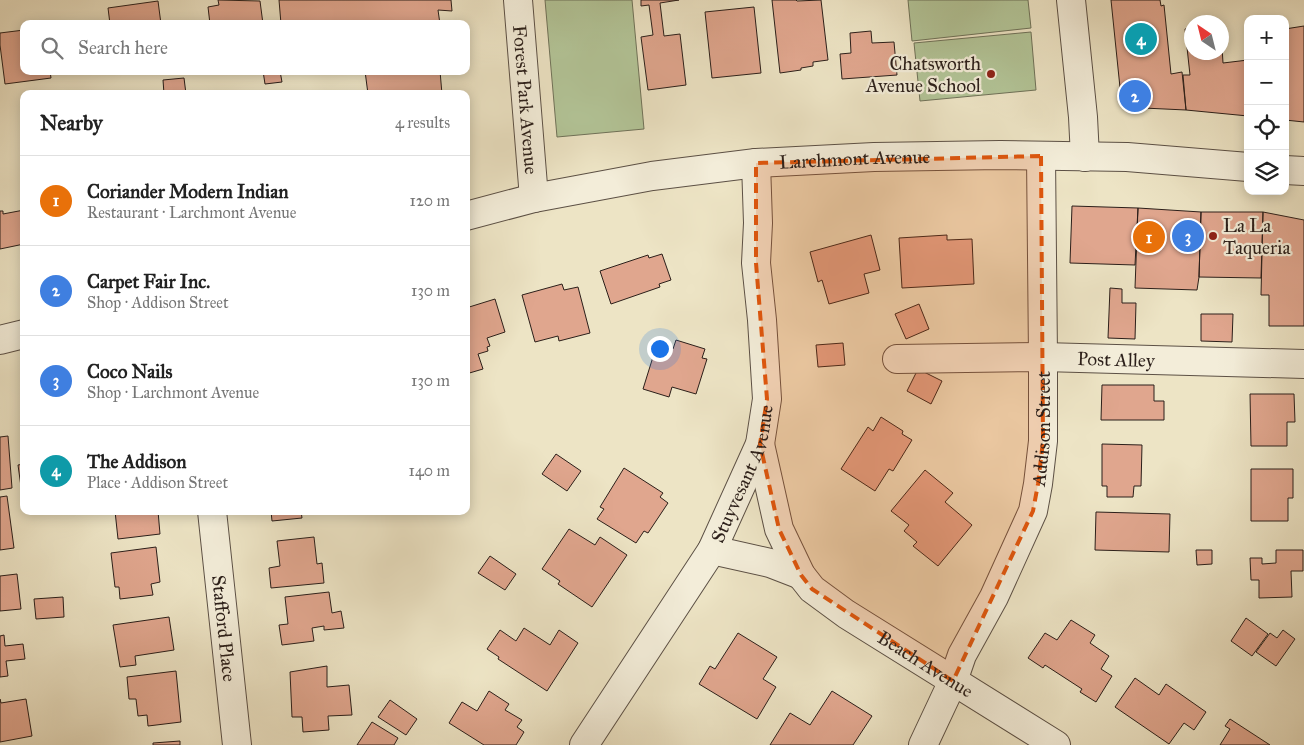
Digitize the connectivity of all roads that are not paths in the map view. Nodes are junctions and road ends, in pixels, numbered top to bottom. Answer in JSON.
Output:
{"nodes":[{"id":1,"x":518,"y":0,"type":"edge"},
{"id":2,"x":1071,"y":0,"type":"edge"},
{"id":3,"x":1041,"y":156,"type":"junction"},
{"id":4,"x":1085,"y":157,"type":"junction"},
{"id":5,"x":756,"y":163,"type":"junction"},
{"id":6,"x":1244,"y":167,"type":"edge"},
{"id":7,"x":1289,"y":170,"type":"edge"},
{"id":8,"x":1304,"y":171,"type":"edge"},
{"id":9,"x":534,"y":198,"type":"junction"},
{"id":10,"x":470,"y":215,"type":"edge"},
{"id":11,"x":20,"y":335,"type":"edge"},
{"id":12,"x":0,"y":340,"type":"edge"},
{"id":13,"x":1043,"y":357,"type":"junction"},
{"id":14,"x":897,"y":359,"type":"dead end"},
{"id":15,"x":1304,"y":364,"type":"edge"},
{"id":16,"x":760,"y":444,"type":"junction"},
{"id":17,"x":212,"y":515,"type":"edge"},
{"id":18,"x":712,"y":550,"type":"junction"},
{"id":19,"x":801,"y":576,"type":"junction"},
{"id":20,"x":953,"y":681,"type":"junction"},
{"id":21,"x":237,"y":745,"type":"edge"},
{"id":22,"x":584,"y":745,"type":"edge"},
{"id":23,"x":923,"y":745,"type":"edge"},
{"id":24,"x":1056,"y":745,"type":"edge"}],
"edges":[{"from":1,"to":9,"type":"street","name":"Forest Park Avenue"},
{"from":2,"to":4,"type":"street"},
{"from":3,"to":4,"type":"street","name":"Larchmont Avenue"},
{"from":3,"to":5,"type":"street","name":"Larchmont Avenue"},
{"from":3,"to":13,"type":"street","name":"Addison Street"},
{"from":4,"to":6,"type":"street","name":"Larchmont Avenue"},
{"from":5,"to":9,"type":"street","name":"Larchmont Avenue"},
{"from":5,"to":16,"type":"street","name":"Stuyvesant Avenue"},
{"from":7,"to":8,"type":"street"},
{"from":9,"to":10,"type":"street","name":"Larchmont Avenue"},
{"from":11,"to":12,"type":"street"},
{"from":13,"to":14,"type":"street","name":"Post Alley"},
{"from":13,"to":15,"type":"street","name":"Post Alley"},
{"from":13,"to":20,"type":"street","name":"Addison Street"},
{"from":16,"to":18,"type":"street","name":"Stuyvesant Avenue"},
{"from":16,"to":19,"type":"street","name":"Beach Avenue"},
{"from":17,"to":21,"type":"street","name":"Stafford Place"},
{"from":18,"to":19,"type":"street","name":"Beach Avenue"},
{"from":18,"to":22,"type":"street","name":"Stuyvesant Avenue"},
{"from":19,"to":20,"type":"street","name":"Beach Avenue"},
{"from":20,"to":23,"type":"street","name":"Addison Street"},
{"from":20,"to":24,"type":"street","name":"Beach Avenue"}]}
